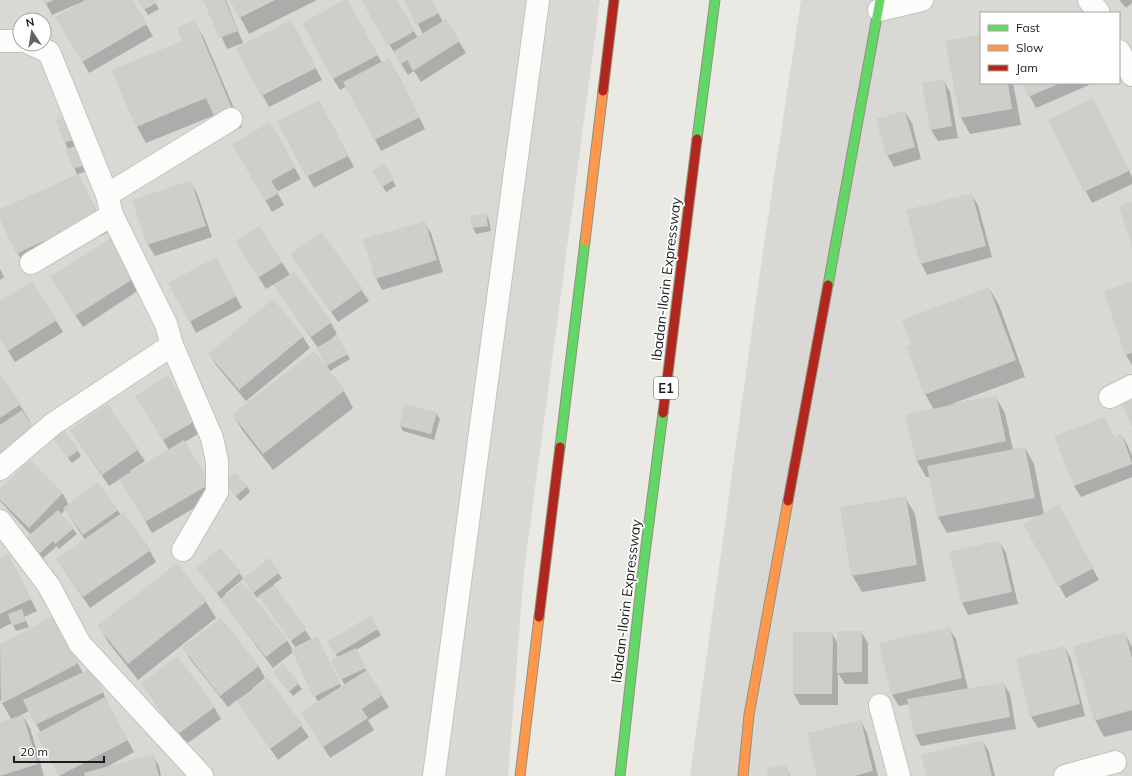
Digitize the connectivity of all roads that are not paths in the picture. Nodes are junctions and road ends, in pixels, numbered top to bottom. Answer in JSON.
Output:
{"nodes":[{"id":1,"x":538,"y":0,"type":"edge"},
{"id":2,"x":614,"y":0,"type":"edge"},
{"id":3,"x":715,"y":0,"type":"edge"},
{"id":4,"x":922,"y":0,"type":"edge"},
{"id":5,"x":1089,"y":0,"type":"edge"},
{"id":6,"x":879,"y":5,"type":"edge"},
{"id":7,"x":1098,"y":12,"type":"edge"},
{"id":8,"x":0,"y":41,"type":"edge"},
{"id":9,"x":12,"y":42,"type":"edge"},
{"id":10,"x":49,"y":52,"type":"edge"},
{"id":11,"x":1120,"y":53,"type":"edge"},
{"id":12,"x":1132,"y":75,"type":"edge"},
{"id":13,"x":231,"y":119,"type":"dead end"},
{"id":14,"x":109,"y":205,"type":"junction"},
{"id":15,"x":31,"y":263,"type":"dead end"},
{"id":16,"x":172,"y":345,"type":"junction"},
{"id":17,"x":1132,"y":386,"type":"edge"},
{"id":18,"x":1110,"y":397,"type":"dead end"},
{"id":19,"x":0,"y":469,"type":"edge"},
{"id":20,"x":0,"y":521,"type":"edge"},
{"id":21,"x":183,"y":550,"type":"dead end"},
{"id":22,"x":880,"y":705,"type":"dead end"},
{"id":23,"x":1115,"y":762,"type":"dead end"},
{"id":24,"x":202,"y":776,"type":"edge"},
{"id":25,"x":434,"y":776,"type":"edge"},
{"id":26,"x":520,"y":776,"type":"edge"},
{"id":27,"x":620,"y":776,"type":"edge"},
{"id":28,"x":743,"y":776,"type":"edge"},
{"id":29,"x":899,"y":776,"type":"edge"},
{"id":30,"x":1065,"y":776,"type":"edge"}],
"edges":[{"from":1,"to":25,"type":"street"},
{"from":2,"to":26,"type":"main road"},
{"from":3,"to":27,"type":"main road","name":"Ibadan-Ilorin Expressway","number":"E1"},
{"from":4,"to":6,"type":"street"},
{"from":5,"to":7,"type":"street"},
{"from":6,"to":28,"type":"main road"},
{"from":8,"to":9,"type":"street"},
{"from":10,"to":14,"type":"street"},
{"from":11,"to":12,"type":"street"},
{"from":13,"to":14,"type":"street"},
{"from":14,"to":15,"type":"street"},
{"from":14,"to":16,"type":"street"},
{"from":16,"to":19,"type":"street"},
{"from":16,"to":21,"type":"street"},
{"from":17,"to":18,"type":"street"},
{"from":20,"to":24,"type":"street"},
{"from":22,"to":29,"type":"street"},
{"from":23,"to":30,"type":"street"}]}
